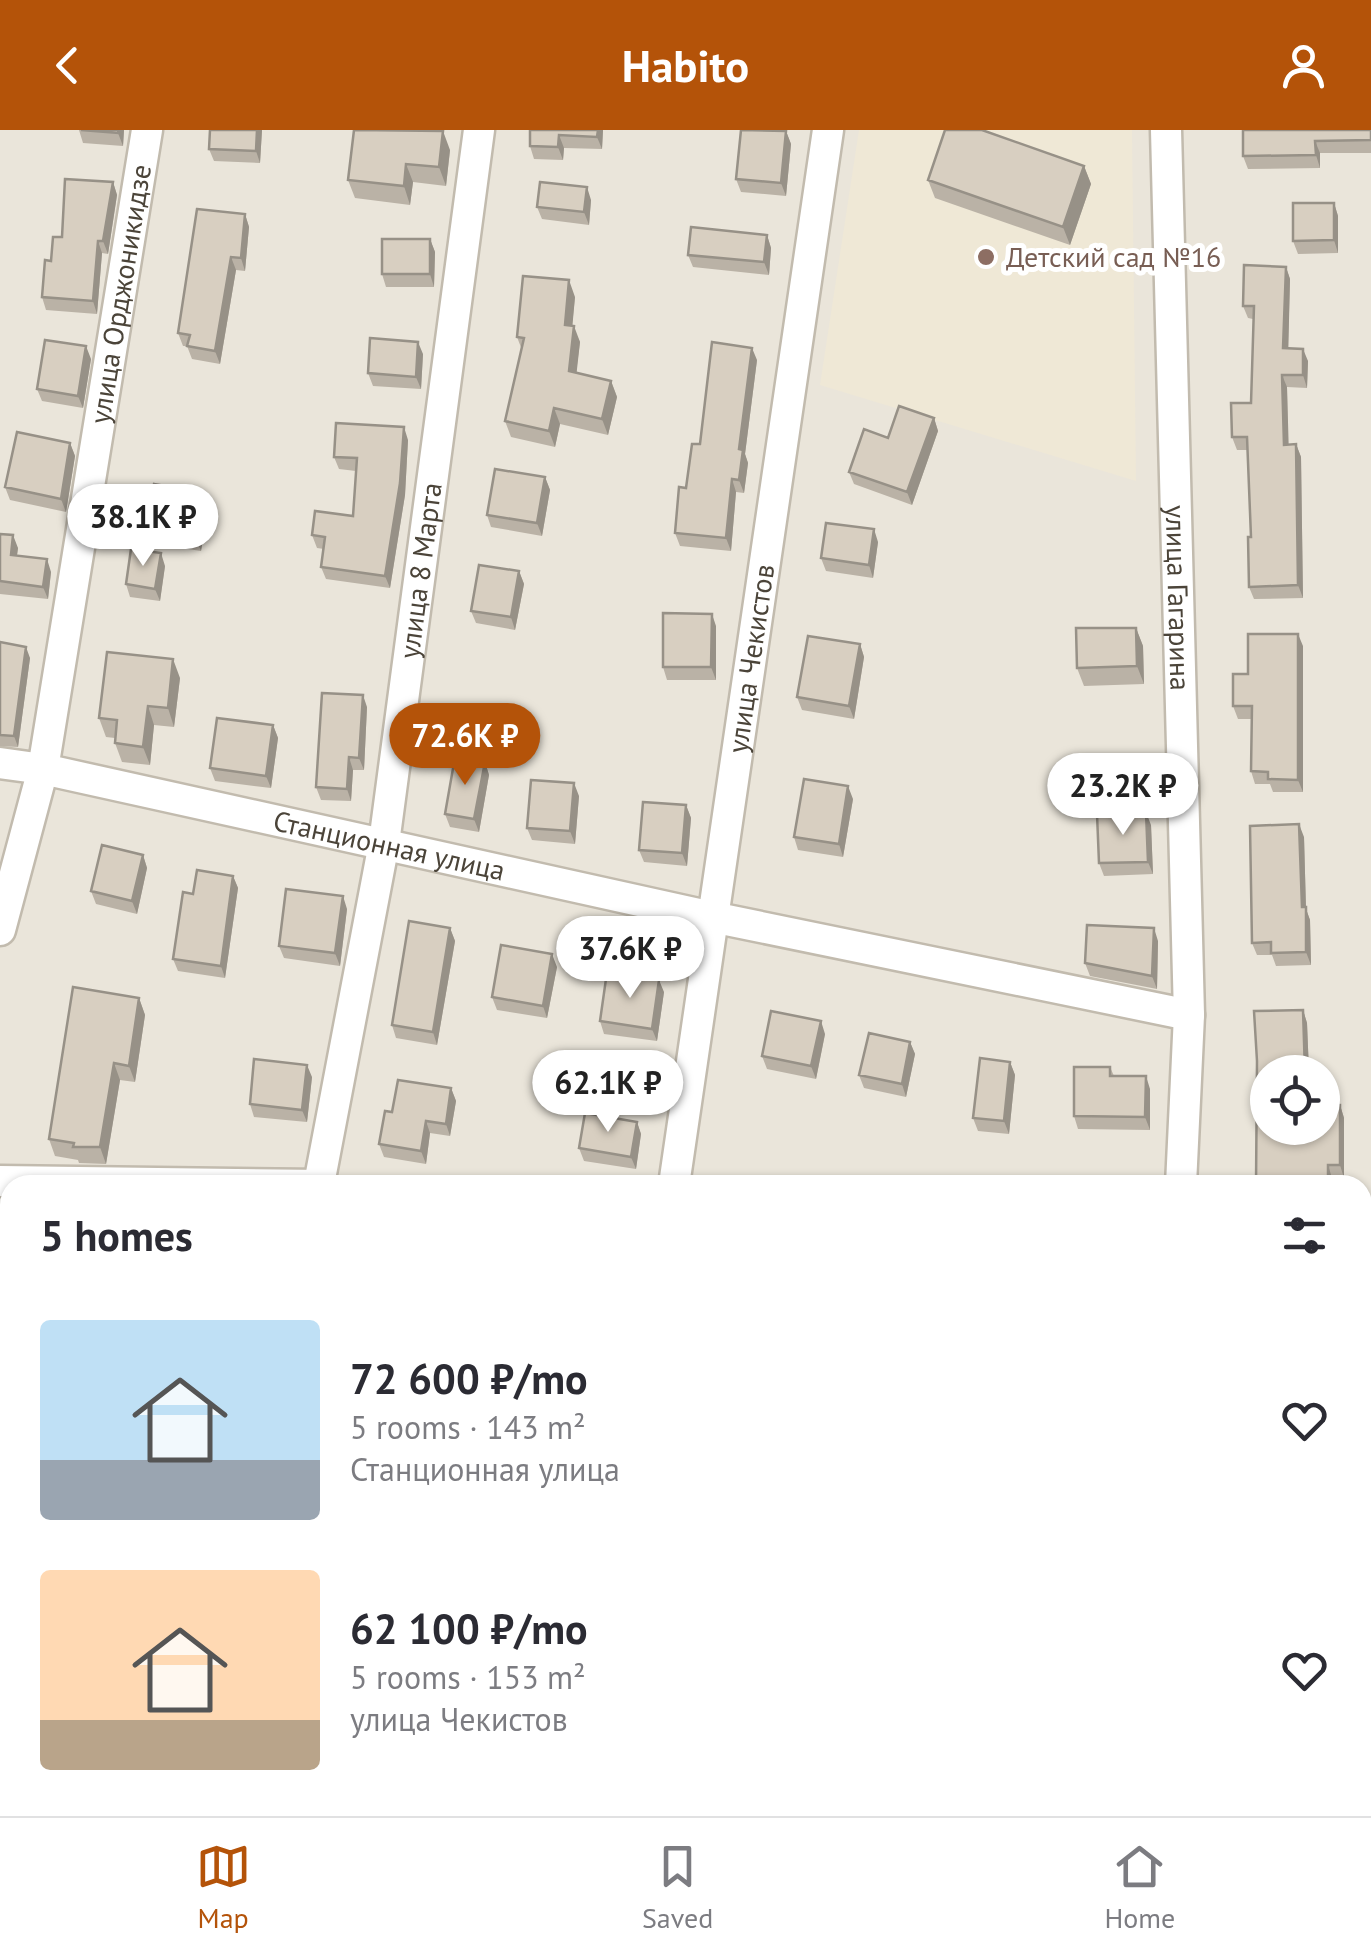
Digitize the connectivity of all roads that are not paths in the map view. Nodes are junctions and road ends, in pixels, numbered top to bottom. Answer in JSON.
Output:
{"nodes":[{"id":1,"x":147,"y":130,"type":"edge"},
{"id":2,"x":479,"y":130,"type":"edge"},
{"id":3,"x":828,"y":130,"type":"edge"},
{"id":4,"x":1166,"y":130,"type":"edge"},
{"id":5,"x":0,"y":763,"type":"edge"},
{"id":6,"x":44,"y":769,"type":"junction"},
{"id":7,"x":384,"y":843,"type":"junction"},
{"id":8,"x":712,"y":917,"type":"junction"},
{"id":9,"x":0,"y":930,"type":"edge"},
{"id":10,"x":1189,"y":1015,"type":"junction"},
{"id":11,"x":322,"y":1175,"type":"edge"},
{"id":12,"x":675,"y":1175,"type":"edge"},
{"id":13,"x":1181,"y":1175,"type":"edge"}],
"edges":[{"from":1,"to":6,"type":"street","name":"улица Орджоникидзе"},
{"from":2,"to":7,"type":"street","name":"улица 8 Марта"},
{"from":3,"to":8,"type":"street","name":"улица Чекистов"},
{"from":4,"to":10,"type":"street","name":"улица Гагарина"},
{"from":5,"to":6,"type":"street","name":"Станционная улица"},
{"from":6,"to":7,"type":"street","name":"Станционная улица"},
{"from":6,"to":9,"type":"street","name":"улица Орджоникидзе"},
{"from":7,"to":8,"type":"street","name":"Станционная улица"},
{"from":7,"to":11,"type":"street","name":"улица 8 Марта"},
{"from":8,"to":10,"type":"street","name":"Станционная улица"},
{"from":8,"to":12,"type":"street","name":"улица Чекистов"},
{"from":10,"to":13,"type":"street","name":"улица Гагарина"}]}
